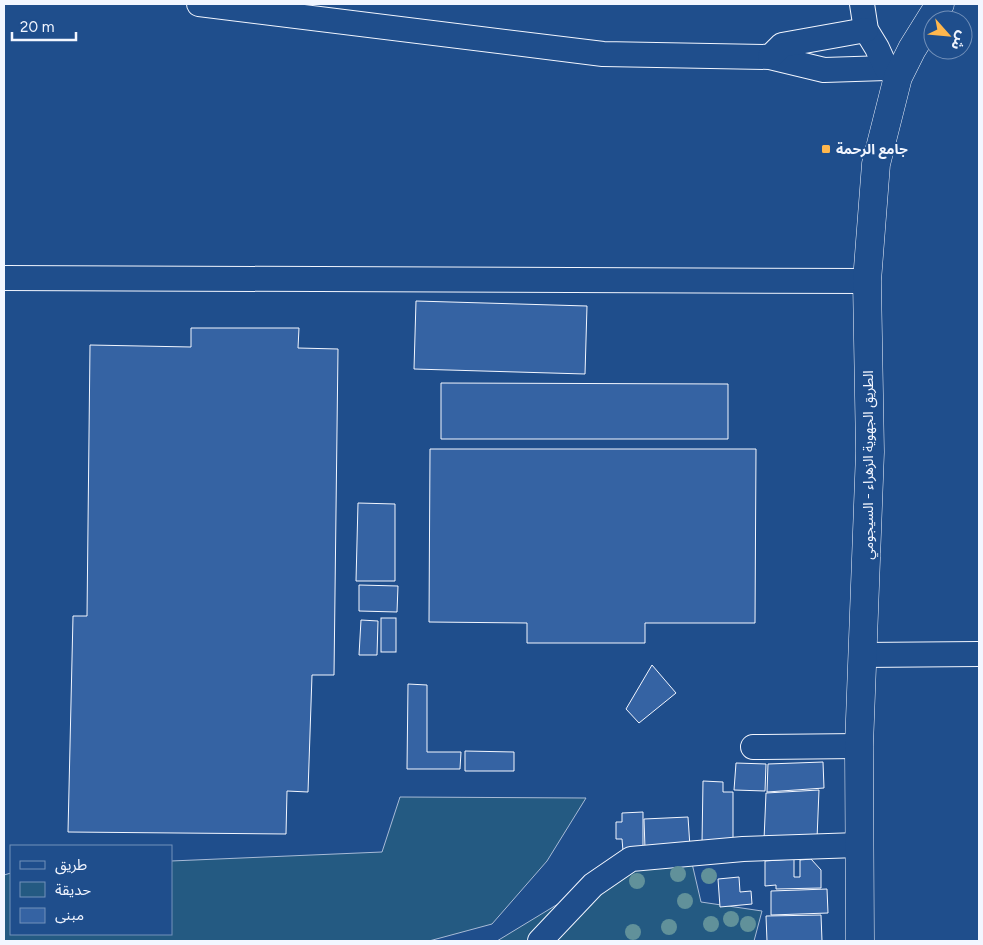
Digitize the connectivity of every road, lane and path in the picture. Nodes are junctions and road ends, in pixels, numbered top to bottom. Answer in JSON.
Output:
{"nodes":[{"id":1,"x":199,"y":4,"type":"edge"},
{"id":2,"x":862,"y":4,"type":"edge"},
{"id":3,"x":940,"y":4,"type":"edge"},
{"id":4,"x":866,"y":30,"type":"junction"},
{"id":5,"x":770,"y":57,"type":"junction"},
{"id":6,"x":892,"y":73,"type":"junction"},
{"id":7,"x":4,"y":278,"type":"edge"},
{"id":8,"x":867,"y":281,"type":"junction"},
{"id":9,"x":979,"y":654,"type":"edge"},
{"id":10,"x":862,"y":655,"type":"junction"},
{"id":11,"x":859,"y":746,"type":"junction"},
{"id":12,"x":753,"y":747,"type":"dead end"},
{"id":13,"x":858,"y":845,"type":"junction"},
{"id":14,"x":540,"y":941,"type":"edge"},
{"id":15,"x":860,"y":941,"type":"edge"}],
"edges":[{"from":1,"to":5,"type":"street"},
{"from":2,"to":4,"type":"street"},
{"from":3,"to":6,"type":"main road","name":"الطريق الجهوية الزهراء - السيجومي"},
{"from":4,"to":5,"type":"street"},
{"from":4,"to":6,"type":"street"},
{"from":5,"to":6,"type":"street"},
{"from":6,"to":8,"type":"main road","name":"الطريق الجهوية الزهراء - السيجومي"},
{"from":7,"to":8,"type":"street"},
{"from":8,"to":10,"type":"main road","name":"الطريق الجهوية الزهراء - السيجومي"},
{"from":9,"to":10,"type":"street"},
{"from":10,"to":11,"type":"main road","name":"الطريق الجهوية الزهراء - السيجومي"},
{"from":11,"to":12,"type":"street"},
{"from":11,"to":13,"type":"main road","name":"الطريق الجهوية الزهراء - السيجومي"},
{"from":13,"to":14,"type":"street"},
{"from":13,"to":15,"type":"main road","name":"الطريق الجهوية الزهراء - السيجومي"}]}
